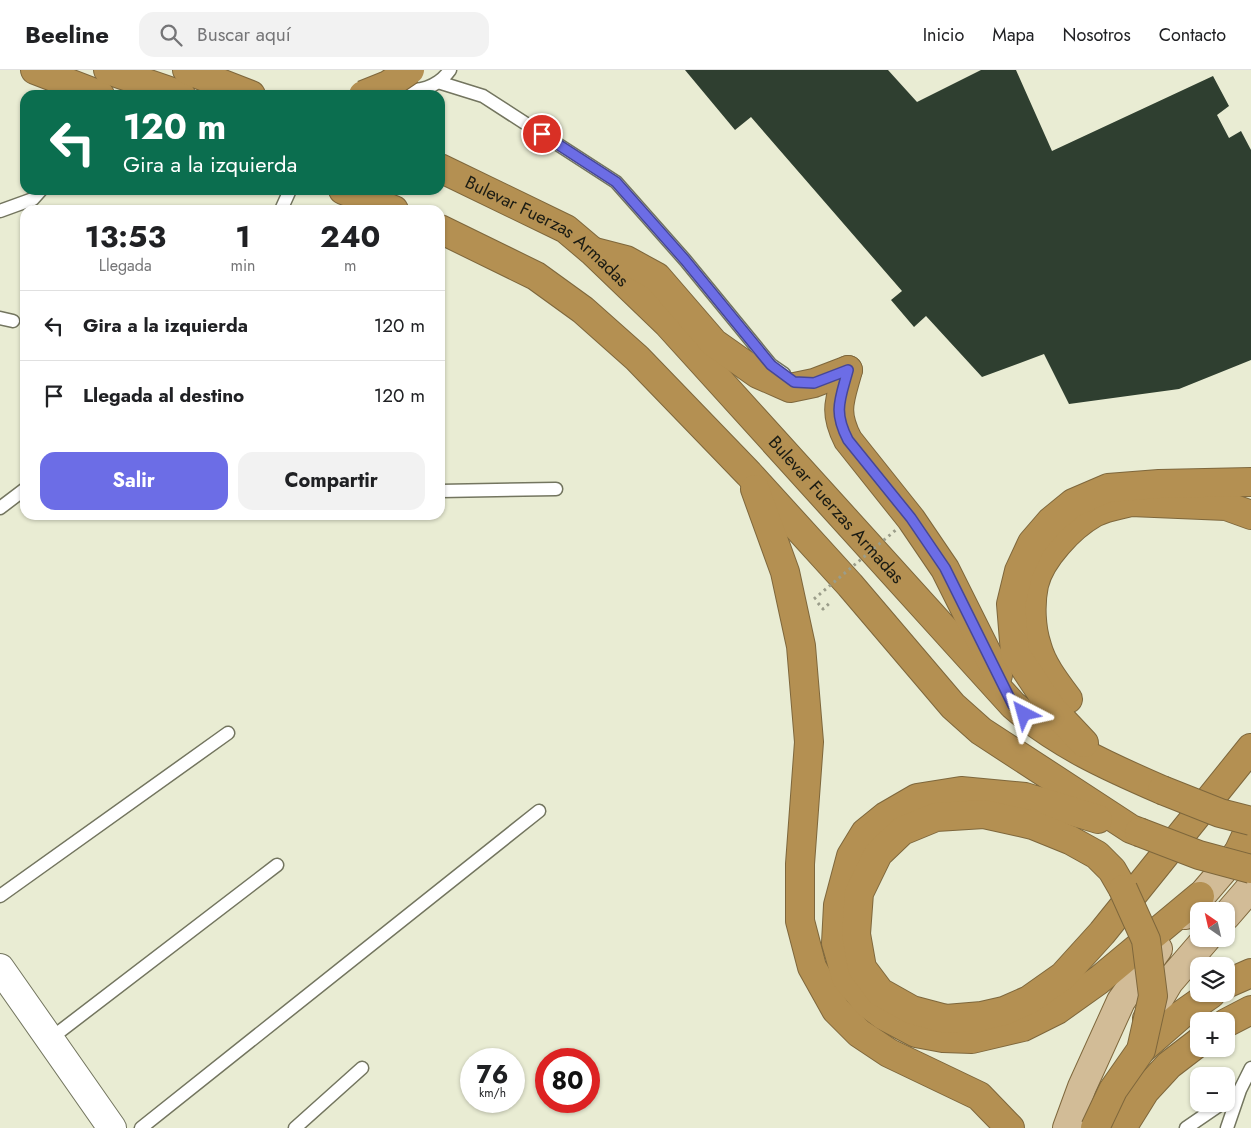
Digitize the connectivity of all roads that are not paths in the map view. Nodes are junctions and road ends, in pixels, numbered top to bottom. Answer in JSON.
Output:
{"nodes":[{"id":1,"x":36,"y":70,"type":"edge"},
{"id":2,"x":108,"y":70,"type":"edge"},
{"id":3,"x":187,"y":70,"type":"edge"},
{"id":4,"x":387,"y":70,"type":"edge"},
{"id":5,"x":410,"y":70,"type":"edge"},
{"id":6,"x":450,"y":70,"type":"edge"},
{"id":7,"x":438,"y":82,"type":"junction"},
{"id":8,"x":60,"y":87,"type":"edge"},
{"id":9,"x":75,"y":90,"type":"edge"},
{"id":10,"x":166,"y":90,"type":"edge"},
{"id":11,"x":239,"y":90,"type":"edge"},
{"id":12,"x":376,"y":90,"type":"edge"},
{"id":13,"x":445,"y":170,"type":"edge"},
{"id":14,"x":37,"y":195,"type":"edge"},
{"id":15,"x":356,"y":195,"type":"edge"},
{"id":16,"x":381,"y":205,"type":"edge"},
{"id":17,"x":0,"y":211,"type":"edge"},
{"id":18,"x":445,"y":230,"type":"edge"},
{"id":19,"x":592,"y":251,"type":"junction"},
{"id":20,"x":814,"y":383,"type":"junction"},
{"id":21,"x":749,"y":474,"type":"junction"},
{"id":22,"x":1251,"y":482,"type":"edge"},
{"id":23,"x":556,"y":489,"type":"dead end"},
{"id":24,"x":445,"y":491,"type":"edge"},
{"id":25,"x":20,"y":493,"type":"edge"},
{"id":26,"x":1238,"y":503,"type":"edge"},
{"id":27,"x":0,"y":508,"type":"edge"},
{"id":28,"x":1251,"y":515,"type":"edge"},
{"id":29,"x":1013,"y":705,"type":"junction"},
{"id":30,"x":228,"y":733,"type":"dead end"},
{"id":31,"x":1251,"y":748,"type":"edge"},
{"id":32,"x":1114,"y":769,"type":"junction"},
{"id":33,"x":539,"y":811,"type":"dead end"},
{"id":34,"x":1251,"y":821,"type":"edge"},
{"id":35,"x":1251,"y":825,"type":"edge"},
{"id":36,"x":1135,"y":831,"type":"junction"},
{"id":37,"x":1247,"y":854,"type":"edge"},
{"id":38,"x":277,"y":865,"type":"dead end"},
{"id":39,"x":1251,"y":887,"type":"edge"},
{"id":40,"x":0,"y":896,"type":"edge"},
{"id":41,"x":1200,"y":896,"type":"junction"},
{"id":42,"x":1235,"y":906,"type":"edge"},
{"id":43,"x":1198,"y":948,"type":"edge"},
{"id":44,"x":0,"y":968,"type":"edge"},
{"id":45,"x":1251,"y":973,"type":"edge"},
{"id":46,"x":1235,"y":980,"type":"edge"},
{"id":47,"x":1200,"y":1002,"type":"edge"},
{"id":48,"x":1251,"y":1010,"type":"edge"},
{"id":49,"x":1235,"y":1018,"type":"edge"},
{"id":50,"x":50,"y":1039,"type":"junction"},
{"id":51,"x":1190,"y":1049,"type":"edge"},
{"id":52,"x":1141,"y":1050,"type":"junction"},
{"id":53,"x":362,"y":1068,"type":"dead end"},
{"id":54,"x":1251,"y":1068,"type":"edge"},
{"id":55,"x":1240,"y":1090,"type":"junction"},
{"id":56,"x":1235,"y":1094,"type":"edge"},
{"id":57,"x":1209,"y":1112,"type":"edge"},
{"id":58,"x":112,"y":1128,"type":"edge"},
{"id":59,"x":141,"y":1128,"type":"edge"},
{"id":60,"x":295,"y":1128,"type":"edge"},
{"id":61,"x":1010,"y":1128,"type":"edge"},
{"id":62,"x":1068,"y":1128,"type":"edge"},
{"id":63,"x":1095,"y":1128,"type":"edge"},
{"id":64,"x":1109,"y":1128,"type":"edge"},
{"id":65,"x":1122,"y":1128,"type":"edge"},
{"id":66,"x":1186,"y":1128,"type":"edge"},
{"id":67,"x":1227,"y":1128,"type":"edge"}],
"edges":[{"from":1,"to":8,"type":"highway"},
{"from":2,"to":10,"type":"highway"},
{"from":3,"to":11,"type":"highway"},
{"from":4,"to":7,"type":"lane"},
{"from":5,"to":12,"type":"highway","bridge":true},
{"from":6,"to":7,"type":"lane"},
{"from":7,"to":20,"type":"lane"},
{"from":8,"to":9,"type":"highway"},
{"from":13,"to":19,"type":"highway","name":"Bulevar Fuerzas Armadas"},
{"from":14,"to":17,"type":"lane"},
{"from":15,"to":16,"type":"highway"},
{"from":18,"to":21,"type":"highway"},
{"from":19,"to":20,"type":"highway"},
{"from":19,"to":29,"type":"highway","name":"Bulevar Fuerzas Armadas"},
{"from":20,"to":29,"type":"highway"},
{"from":21,"to":36,"type":"highway"},
{"from":21,"to":61,"type":"highway"},
{"from":22,"to":32,"type":"highway"},
{"from":23,"to":24,"type":"lane"},
{"from":25,"to":27,"type":"lane"},
{"from":26,"to":28,"type":"highway"},
{"from":26,"to":32,"type":"highway"},
{"from":29,"to":32,"type":"highway","name":"Bulevar Fuerzas Armadas"},
{"from":30,"to":40,"type":"lane"},
{"from":31,"to":52,"type":"highway","bridge":true},
{"from":32,"to":34,"type":"highway","name":"Bulevar Fuerzas Armadas","bridge":true},
{"from":33,"to":59,"type":"lane"},
{"from":35,"to":37,"type":"highway"},
{"from":36,"to":37,"type":"highway","bridge":true},
{"from":36,"to":41,"type":"highway"},
{"from":37,"to":41,"type":"main road"},
{"from":38,"to":50,"type":"lane"},
{"from":39,"to":42,"type":"main road"},
{"from":41,"to":62,"type":"main road"},
{"from":43,"to":64,"type":"main road"},
{"from":44,"to":50,"type":"street"},
{"from":45,"to":46,"type":"highway"},
{"from":47,"to":52,"type":"highway"},
{"from":48,"to":49,"type":"highway"},
{"from":50,"to":58,"type":"street"},
{"from":51,"to":65,"type":"highway"},
{"from":52,"to":63,"type":"highway","bridge":true},
{"from":53,"to":60,"type":"lane"},
{"from":54,"to":55,"type":"lane"},
{"from":55,"to":56,"type":"lane"},
{"from":55,"to":67,"type":"lane"},
{"from":57,"to":66,"type":"lane"}]}
